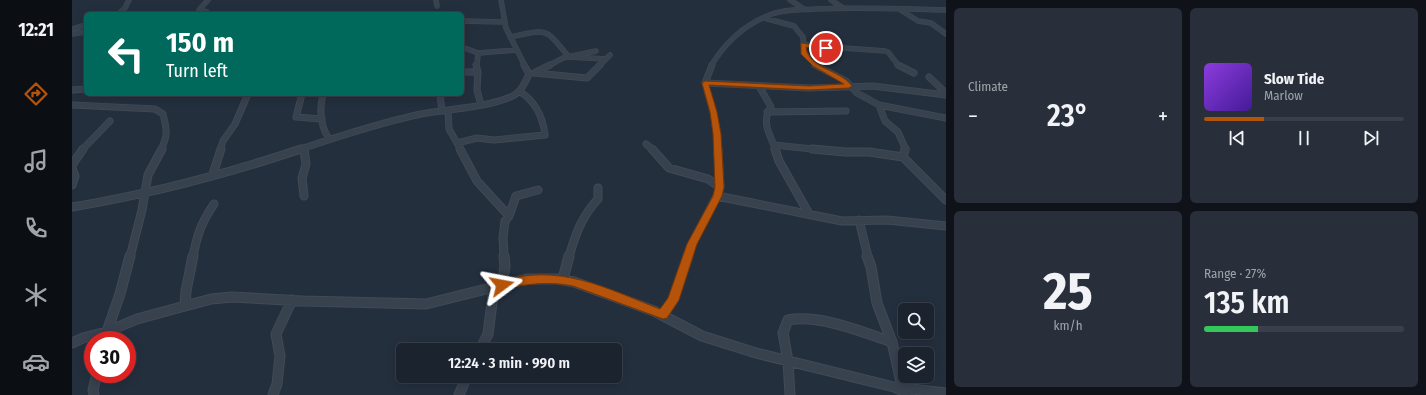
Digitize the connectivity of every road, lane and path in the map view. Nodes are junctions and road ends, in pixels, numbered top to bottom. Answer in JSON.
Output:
{"nodes":[{"id":1,"x":129,"y":0,"type":"edge"},
{"id":2,"x":208,"y":0,"type":"edge"},
{"id":3,"x":436,"y":0,"type":"edge"},
{"id":4,"x":501,"y":0,"type":"edge"},
{"id":5,"x":790,"y":0,"type":"edge"},
{"id":6,"x":831,"y":0,"type":"edge"},
{"id":7,"x":437,"y":6,"type":"dead end"},
{"id":8,"x":843,"y":8,"type":"junction"},
{"id":9,"x":804,"y":9,"type":"junction"},
{"id":10,"x":898,"y":9,"type":"junction"},
{"id":11,"x":946,"y":10,"type":"edge"},
{"id":12,"x":120,"y":12,"type":"edge"},
{"id":13,"x":201,"y":12,"type":"edge"},
{"id":14,"x":764,"y":18,"type":"junction"},
{"id":15,"x":464,"y":21,"type":"edge"},
{"id":16,"x":504,"y":22,"type":"junction"},
{"id":17,"x":84,"y":26,"type":"edge"},
{"id":18,"x":72,"y":29,"type":"edge"},
{"id":19,"x":84,"y":32,"type":"edge"},
{"id":20,"x":72,"y":34,"type":"edge"},
{"id":21,"x":946,"y":34,"type":"edge"},
{"id":22,"x":510,"y":37,"type":"junction"},
{"id":23,"x":803,"y":44,"type":"junction"},
{"id":24,"x":464,"y":48,"type":"edge"},
{"id":25,"x":517,"y":50,"type":"junction"},
{"id":26,"x":596,"y":51,"type":"dead end"},
{"id":27,"x":478,"y":53,"type":"junction"},
{"id":28,"x":569,"y":57,"type":"junction"},
{"id":29,"x":464,"y":72,"type":"edge"},
{"id":30,"x":478,"y":72,"type":"junction"},
{"id":31,"x":531,"y":73,"type":"junction"},
{"id":32,"x":914,"y":73,"type":"dead end"},
{"id":33,"x":929,"y":77,"type":"dead end"},
{"id":34,"x":705,"y":83,"type":"junction"},
{"id":35,"x":759,"y":86,"type":"junction"},
{"id":36,"x":849,"y":86,"type":"junction"},
{"id":37,"x":84,"y":89,"type":"edge"},
{"id":38,"x":72,"y":90,"type":"edge"},
{"id":39,"x":519,"y":91,"type":"junction"},
{"id":40,"x":946,"y":94,"type":"edge"},
{"id":41,"x":247,"y":96,"type":"edge"},
{"id":42,"x":301,"y":96,"type":"edge"},
{"id":43,"x":322,"y":96,"type":"edge"},
{"id":44,"x":441,"y":96,"type":"edge"},
{"id":45,"x":72,"y":105,"type":"edge"},
{"id":46,"x":481,"y":105,"type":"junction"},
{"id":47,"x":879,"y":105,"type":"junction"},
{"id":48,"x":445,"y":110,"type":"junction"},
{"id":49,"x":846,"y":111,"type":"dead end"},
{"id":50,"x":766,"y":112,"type":"junction"},
{"id":51,"x":946,"y":118,"type":"edge"},
{"id":52,"x":322,"y":119,"type":"junction"},
{"id":53,"x":110,"y":121,"type":"dead end"},
{"id":54,"x":329,"y":139,"type":"junction"},
{"id":55,"x":456,"y":143,"type":"junction"},
{"id":56,"x":646,"y":144,"type":"dead end"},
{"id":57,"x":774,"y":145,"type":"junction"},
{"id":58,"x":304,"y":148,"type":"junction"},
{"id":59,"x":903,"y":157,"type":"junction"},
{"id":60,"x":72,"y":167,"type":"edge"},
{"id":61,"x":213,"y":174,"type":"junction"},
{"id":62,"x":72,"y":185,"type":"edge"},
{"id":63,"x":720,"y":187,"type":"junction"},
{"id":64,"x":598,"y":188,"type":"dead end"},
{"id":65,"x":538,"y":190,"type":"dead end"},
{"id":66,"x":145,"y":193,"type":"junction"},
{"id":67,"x":304,"y":196,"type":"dead end"},
{"id":68,"x":717,"y":196,"type":"junction"},
{"id":69,"x":946,"y":200,"type":"edge"},
{"id":70,"x":214,"y":204,"type":"dead end"},
{"id":71,"x":72,"y":207,"type":"edge"},
{"id":72,"x":809,"y":214,"type":"junction"},
{"id":73,"x":509,"y":216,"type":"junction"},
{"id":74,"x":859,"y":220,"type":"junction"},
{"id":75,"x":946,"y":226,"type":"edge"},
{"id":76,"x":563,"y":279,"type":"junction"},
{"id":77,"x":498,"y":286,"type":"junction"},
{"id":78,"x":292,"y":300,"type":"junction"},
{"id":79,"x":185,"y":305,"type":"junction"},
{"id":80,"x":663,"y":314,"type":"junction"},
{"id":81,"x":107,"y":331,"type":"edge"},
{"id":82,"x":112,"y":331,"type":"edge"},
{"id":83,"x":84,"y":338,"type":"edge"},
{"id":84,"x":892,"y":342,"type":"junction"},
{"id":85,"x":72,"y":343,"type":"edge"},
{"id":86,"x":484,"y":343,"type":"edge"},
{"id":87,"x":788,"y":361,"type":"junction"},
{"id":88,"x":96,"y":383,"type":"edge"},
{"id":89,"x":464,"y":383,"type":"edge"},
{"id":90,"x":904,"y":392,"type":"edge"},
{"id":91,"x":946,"y":393,"type":"edge"},
{"id":92,"x":94,"y":395,"type":"edge"},
{"id":93,"x":273,"y":395,"type":"edge"},
{"id":94,"x":459,"y":395,"type":"edge"},
{"id":95,"x":790,"y":395,"type":"edge"}],
"edges":[{"from":1,"to":12,"type":"street"},
{"from":2,"to":13,"type":"street"},
{"from":3,"to":7,"type":"street"},
{"from":4,"to":16,"type":"street"},
{"from":5,"to":9,"type":"street"},
{"from":6,"to":8,"type":"street"},
{"from":8,"to":9,"type":"street"},
{"from":8,"to":10,"type":"street"},
{"from":9,"to":14,"type":"street"},
{"from":10,"to":11,"type":"street"},
{"from":10,"to":21,"type":"street"},
{"from":14,"to":23,"type":"street"},
{"from":14,"to":34,"type":"street"},
{"from":15,"to":16,"type":"street"},
{"from":16,"to":22,"type":"street"},
{"from":17,"to":18,"type":"street"},
{"from":19,"to":20,"type":"street"},
{"from":22,"to":25,"type":"street"},
{"from":22,"to":28,"type":"street"},
{"from":23,"to":32,"type":"street"},
{"from":23,"to":36,"type":"street"},
{"from":24,"to":27,"type":"street"},
{"from":25,"to":27,"type":"street"},
{"from":25,"to":31,"type":"street"},
{"from":26,"to":28,"type":"street"},
{"from":27,"to":30,"type":"street"},
{"from":28,"to":31,"type":"street"},
{"from":28,"to":31,"type":"street"},
{"from":29,"to":30,"type":"street"},
{"from":30,"to":46,"type":"street"},
{"from":31,"to":39,"type":"street"},
{"from":33,"to":40,"type":"street"},
{"from":34,"to":35,"type":"street"},
{"from":34,"to":63,"type":"street"},
{"from":35,"to":36,"type":"street"},
{"from":35,"to":50,"type":"street"},
{"from":36,"to":40,"type":"street"},
{"from":36,"to":47,"type":"street"},
{"from":37,"to":38,"type":"street"},
{"from":39,"to":46,"type":"street"},
{"from":39,"to":55,"type":"street"},
{"from":41,"to":61,"type":"street"},
{"from":42,"to":52,"type":"street"},
{"from":43,"to":52,"type":"street"},
{"from":44,"to":48,"type":"street"},
{"from":45,"to":66,"type":"street"},
{"from":46,"to":48,"type":"street"},
{"from":47,"to":51,"type":"street"},
{"from":47,"to":59,"type":"street"},
{"from":48,"to":54,"type":"street"},
{"from":48,"to":55,"type":"street"},
{"from":49,"to":50,"type":"street"},
{"from":50,"to":57,"type":"street"},
{"from":52,"to":54,"type":"street"},
{"from":53,"to":60,"type":"street"},
{"from":54,"to":58,"type":"street"},
{"from":55,"to":73,"type":"street"},
{"from":56,"to":63,"type":"street"},
{"from":57,"to":59,"type":"street"},
{"from":57,"to":72,"type":"street"},
{"from":58,"to":61,"type":"street"},
{"from":58,"to":67,"type":"street"},
{"from":59,"to":69,"type":"street"},
{"from":60,"to":62,"type":"street"},
{"from":61,"to":66,"type":"street"},
{"from":63,"to":68,"type":"street"},
{"from":64,"to":76,"type":"street"},
{"from":65,"to":73,"type":"street"},
{"from":66,"to":71,"type":"street"},
{"from":66,"to":81,"type":"street"},
{"from":68,"to":72,"type":"street"},
{"from":68,"to":80,"type":"street"},
{"from":70,"to":79,"type":"street"},
{"from":72,"to":74,"type":"street"},
{"from":73,"to":77,"type":"street"},
{"from":74,"to":75,"type":"street"},
{"from":74,"to":84,"type":"street"},
{"from":76,"to":77,"type":"street"},
{"from":76,"to":80,"type":"street"},
{"from":77,"to":78,"type":"street"},
{"from":77,"to":86,"type":"street"},
{"from":78,"to":79,"type":"street"},
{"from":78,"to":93,"type":"street"},
{"from":79,"to":82,"type":"street"},
{"from":80,"to":87,"type":"street"},
{"from":83,"to":85,"type":"street"},
{"from":84,"to":87,"type":"street"},
{"from":84,"to":90,"type":"street"},
{"from":87,"to":90,"type":"street"},
{"from":87,"to":95,"type":"street"},
{"from":88,"to":92,"type":"street"},
{"from":89,"to":94,"type":"street"},
{"from":90,"to":91,"type":"street"}]}
